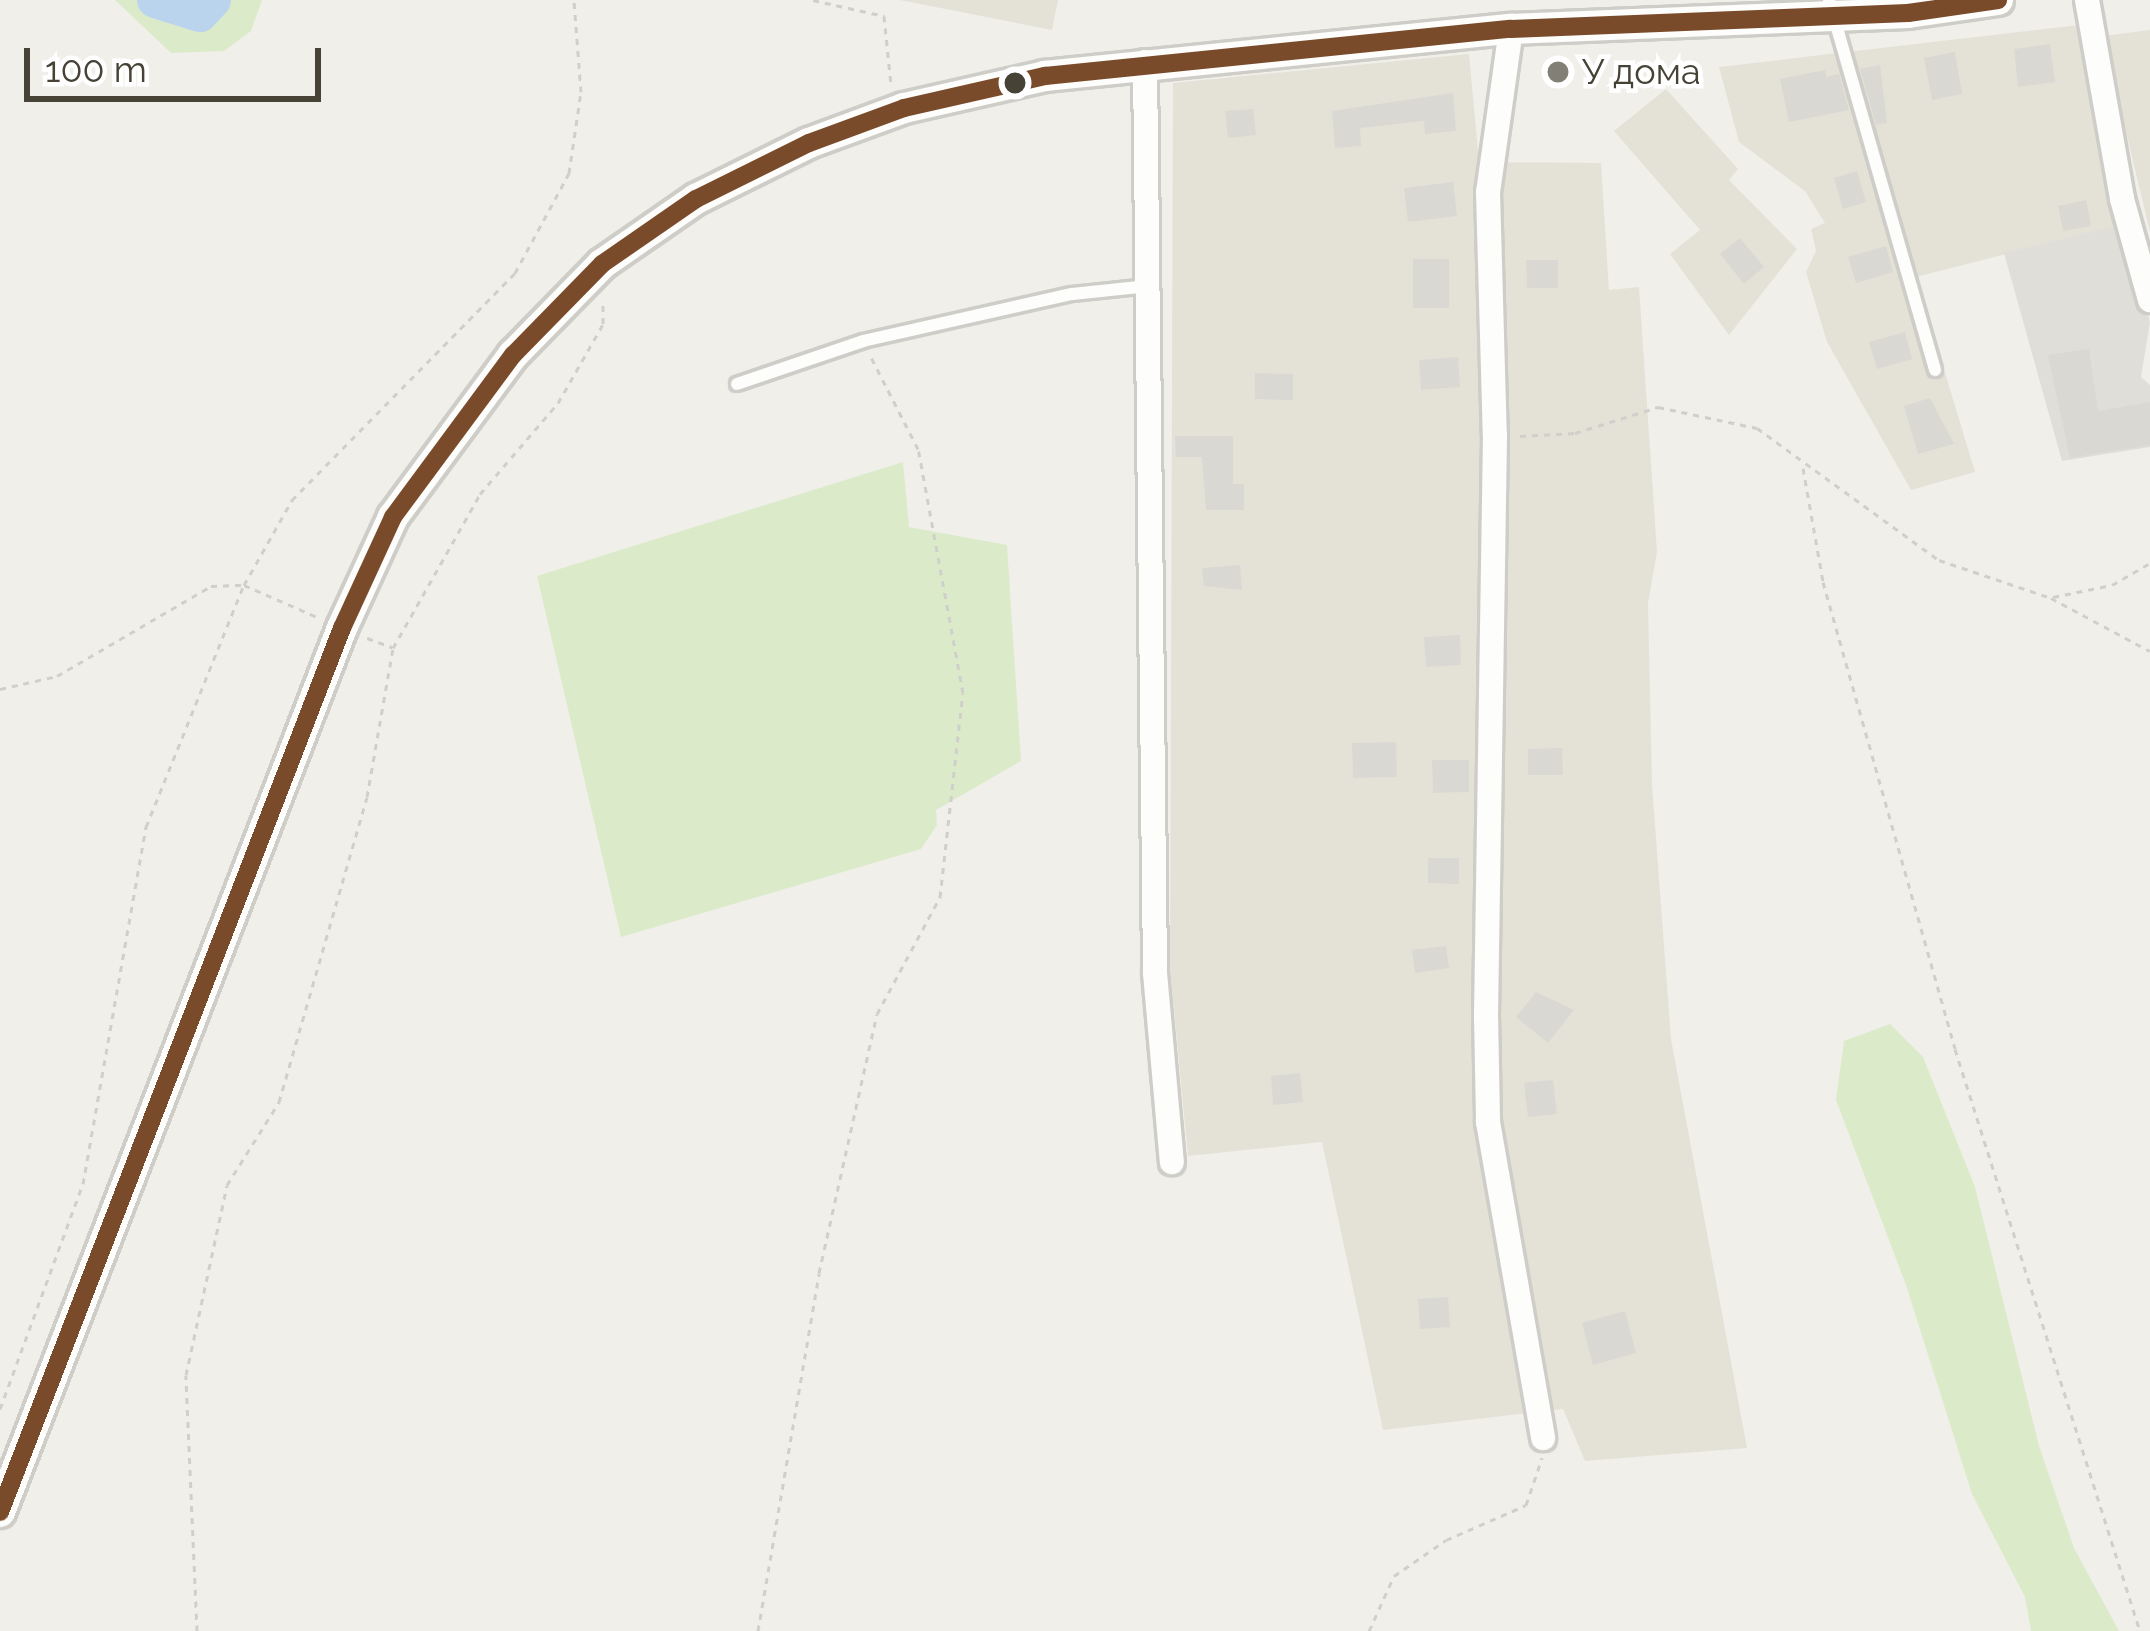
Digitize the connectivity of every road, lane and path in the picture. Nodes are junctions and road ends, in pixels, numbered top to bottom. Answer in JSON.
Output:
{"nodes":[{"id":1,"x":574,"y":0,"type":"edge"},
{"id":2,"x":813,"y":0,"type":"edge"},
{"id":3,"x":1998,"y":0,"type":"edge"},
{"id":4,"x":2086,"y":0,"type":"edge"},
{"id":5,"x":1830,"y":8,"type":"edge"},
{"id":6,"x":1511,"y":29,"type":"junction"},
{"id":7,"x":1145,"y":62,"type":"junction"},
{"id":8,"x":904,"y":107,"type":"junction"},
{"id":9,"x":602,"y":264,"type":"junction"},
{"id":10,"x":1149,"y":286,"type":"junction"},
{"id":11,"x":2150,"y":300,"type":"edge"},
{"id":12,"x":863,"y":341,"type":"junction"},
{"id":13,"x":1935,"y":370,"type":"dead end"},
{"id":14,"x":737,"y":384,"type":"dead end"},
{"id":15,"x":1495,"y":436,"type":"junction"},
{"id":16,"x":1803,"y":468,"type":"junction"},
{"id":17,"x":2150,"y":563,"type":"edge"},
{"id":18,"x":244,"y":585,"type":"junction"},
{"id":19,"x":2051,"y":598,"type":"junction"},
{"id":20,"x":2150,"y":651,"type":"edge"},
{"id":21,"x":0,"y":689,"type":"edge"},
{"id":22,"x":1172,"y":1162,"type":"dead end"},
{"id":23,"x":0,"y":1409,"type":"edge"},
{"id":24,"x":1543,"y":1438,"type":"joint"},
{"id":25,"x":0,"y":1512,"type":"edge"},
{"id":26,"x":197,"y":1631,"type":"edge"},
{"id":27,"x":758,"y":1631,"type":"edge"},
{"id":28,"x":1369,"y":1631,"type":"edge"},
{"id":29,"x":2140,"y":1631,"type":"edge"}],
"edges":[{"from":1,"to":18,"type":"path"},
{"from":2,"to":8,"type":"path"},
{"from":3,"to":5,"type":"street"},
{"from":4,"to":11,"type":"street"},
{"from":5,"to":6,"type":"street"},
{"from":5,"to":13,"type":"lane"},
{"from":6,"to":7,"type":"street"},
{"from":6,"to":15,"type":"street"},
{"from":7,"to":8,"type":"street"},
{"from":7,"to":10,"type":"street"},
{"from":8,"to":9,"type":"street"},
{"from":9,"to":25,"type":"street"},
{"from":9,"to":26,"type":"path"},
{"from":10,"to":12,"type":"lane"},
{"from":10,"to":22,"type":"street"},
{"from":12,"to":14,"type":"lane"},
{"from":12,"to":27,"type":"path"},
{"from":15,"to":16,"type":"path"},
{"from":15,"to":24,"type":"street"},
{"from":16,"to":19,"type":"path"},
{"from":16,"to":29,"type":"path"},
{"from":17,"to":19,"type":"path"},
{"from":18,"to":21,"type":"path"},
{"from":18,"to":23,"type":"path"},
{"from":19,"to":20,"type":"path"},
{"from":24,"to":28,"type":"path"}]}
